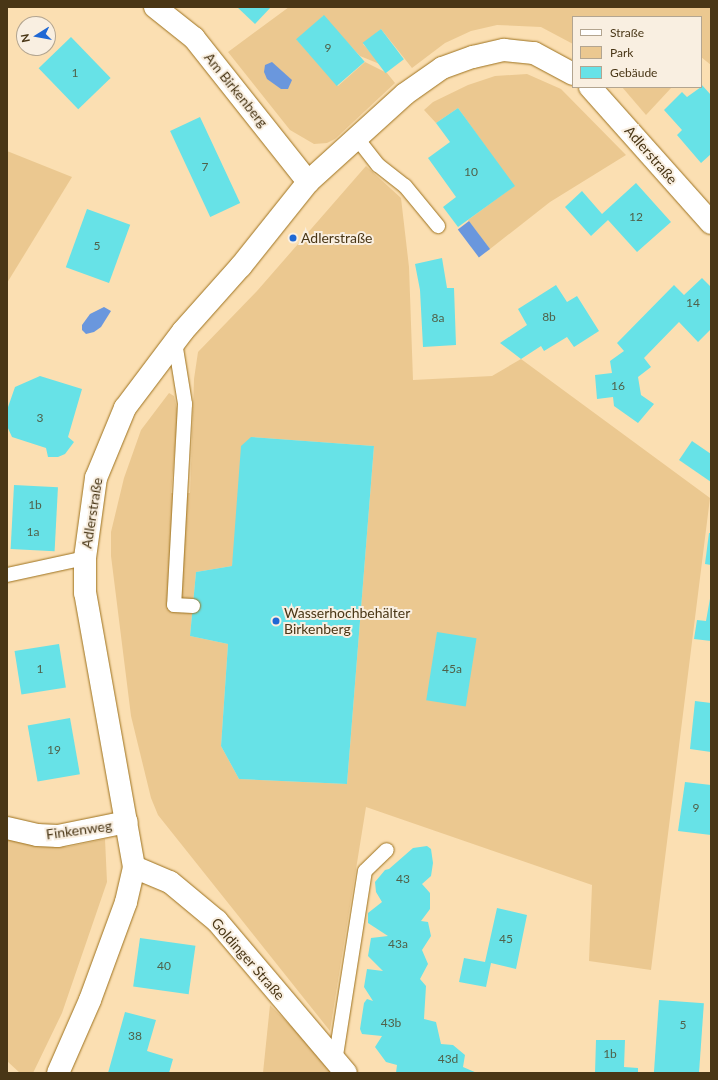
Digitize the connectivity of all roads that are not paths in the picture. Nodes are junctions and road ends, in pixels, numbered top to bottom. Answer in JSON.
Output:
{"nodes":[{"id":1,"x":155,"y":7,"type":"edge"},
{"id":2,"x":572,"y":73,"type":"edge"},
{"id":3,"x":591,"y":88,"type":"edge"},
{"id":4,"x":356,"y":137,"type":"junction"},
{"id":5,"x":308,"y":182,"type":"junction"},
{"id":6,"x":711,"y":223,"type":"edge"},
{"id":7,"x":438,"y":226,"type":"dead end"},
{"id":8,"x":175,"y":342,"type":"junction"},
{"id":9,"x":85,"y":558,"type":"junction"},
{"id":10,"x":7,"y":575,"type":"edge"},
{"id":11,"x":193,"y":606,"type":"dead end"},
{"id":12,"x":127,"y":822,"type":"junction"},
{"id":13,"x":7,"y":828,"type":"edge"},
{"id":14,"x":387,"y":850,"type":"dead end"},
{"id":15,"x":134,"y":867,"type":"junction"},
{"id":16,"x":340,"y":1067,"type":"edge"},
{"id":17,"x":58,"y":1073,"type":"edge"}],
"edges":[{"from":1,"to":5,"type":"street","name":"Am Birkenberg"},
{"from":2,"to":4,"type":"street","name":"Adlerstraße"},
{"from":3,"to":6,"type":"street","name":"Adlerstraße"},
{"from":4,"to":5,"type":"street","name":"Adlerstraße"},
{"from":4,"to":7,"type":"lane"},
{"from":5,"to":8,"type":"street","name":"Adlerstraße"},
{"from":8,"to":9,"type":"street","name":"Adlerstraße"},
{"from":8,"to":11,"type":"lane"},
{"from":9,"to":10,"type":"lane","name":"Adlerstraße"},
{"from":9,"to":12,"type":"street","name":"Adlerstraße"},
{"from":12,"to":13,"type":"street","name":"Finkenweg"},
{"from":12,"to":15,"type":"street"},
{"from":14,"to":16,"type":"lane"},
{"from":15,"to":16,"type":"street","name":"Goldinger Straße"},
{"from":15,"to":17,"type":"street"}]}
